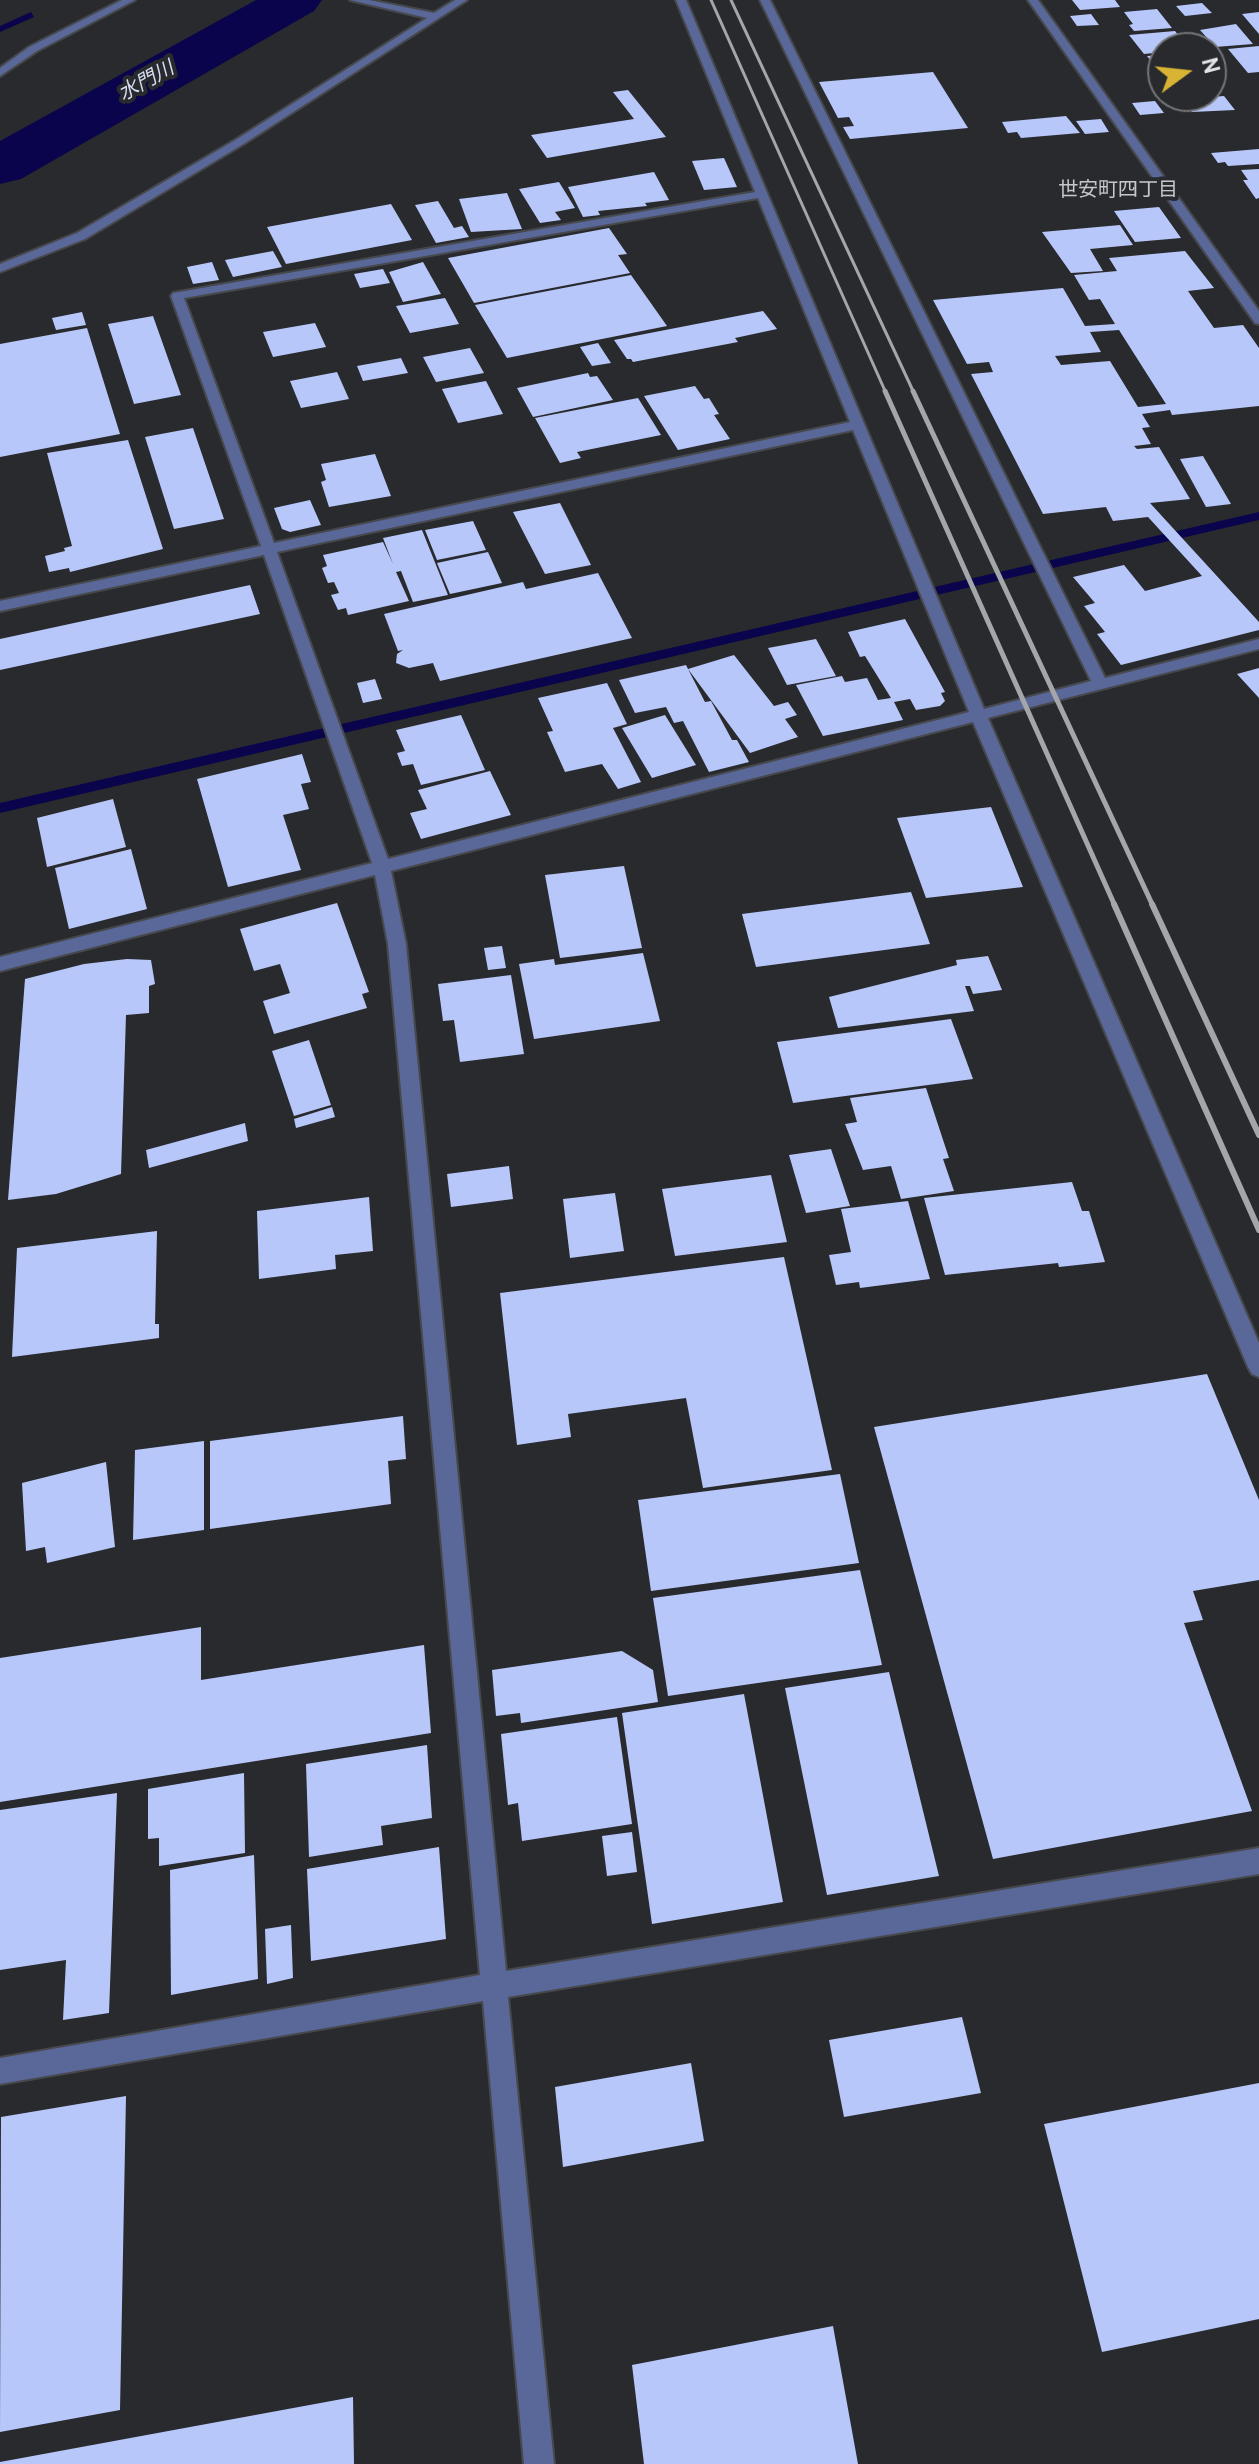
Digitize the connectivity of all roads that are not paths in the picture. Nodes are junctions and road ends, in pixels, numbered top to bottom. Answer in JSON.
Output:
{"nodes":[{"id":1,"x":130,"y":0,"type":"edge"},
{"id":2,"x":355,"y":0,"type":"edge"},
{"id":3,"x":462,"y":0,"type":"edge"},
{"id":4,"x":681,"y":0,"type":"edge"},
{"id":5,"x":765,"y":0,"type":"edge"},
{"id":6,"x":1033,"y":0,"type":"edge"},
{"id":7,"x":436,"y":17,"type":"junction"},
{"id":8,"x":0,"y":73,"type":"edge"},
{"id":9,"x":762,"y":194,"type":"junction"},
{"id":10,"x":0,"y":268,"type":"edge"},
{"id":11,"x":1259,"y":320,"type":"edge"},
{"id":12,"x":856,"y":425,"type":"junction"},
{"id":13,"x":269,"y":547,"type":"junction"},
{"id":14,"x":0,"y":606,"type":"edge"},
{"id":15,"x":1259,"y":644,"type":"edge"},
{"id":16,"x":1100,"y":683,"type":"junction"},
{"id":17,"x":978,"y":714,"type":"junction"},
{"id":18,"x":382,"y":868,"type":"junction"},
{"id":19,"x":0,"y":964,"type":"edge"},
{"id":20,"x":1259,"y":1367,"type":"edge"},
{"id":21,"x":1259,"y":1861,"type":"edge"},
{"id":22,"x":495,"y":1986,"type":"junction"},
{"id":23,"x":0,"y":2071,"type":"edge"},
{"id":24,"x":539,"y":2464,"type":"edge"}],
"edges":[{"from":1,"to":8,"type":"street"},
{"from":2,"to":7,"type":"street"},
{"from":3,"to":7,"type":"street"},
{"from":4,"to":9,"type":"street"},
{"from":5,"to":16,"type":"street"},
{"from":6,"to":11,"type":"street"},
{"from":7,"to":10,"type":"street"},
{"from":9,"to":12,"type":"street"},
{"from":9,"to":13,"type":"street"},
{"from":12,"to":13,"type":"street"},
{"from":12,"to":17,"type":"street"},
{"from":13,"to":14,"type":"street"},
{"from":13,"to":18,"type":"street"},
{"from":15,"to":16,"type":"street"},
{"from":16,"to":17,"type":"street"},
{"from":17,"to":18,"type":"street"},
{"from":17,"to":20,"type":"street"},
{"from":18,"to":19,"type":"street"},
{"from":18,"to":22,"type":"street"},
{"from":21,"to":22,"type":"street"},
{"from":22,"to":23,"type":"street"},
{"from":22,"to":24,"type":"street"}]}
